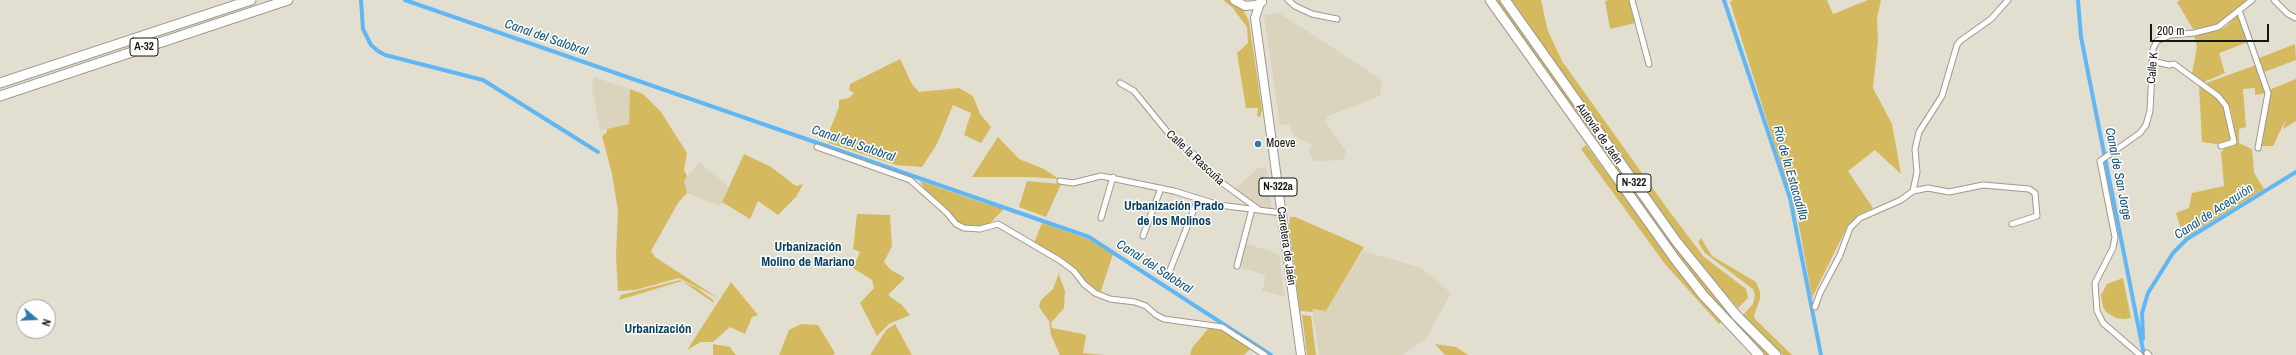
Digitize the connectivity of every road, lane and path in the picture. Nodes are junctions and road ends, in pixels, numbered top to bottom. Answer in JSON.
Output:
{"nodes":[{"id":1,"x":251,"y":0,"type":"edge"},
{"id":2,"x":288,"y":0,"type":"edge"},
{"id":3,"x":1288,"y":0,"type":"edge"},
{"id":4,"x":1490,"y":0,"type":"edge"},
{"id":5,"x":1505,"y":0,"type":"edge"},
{"id":6,"x":1632,"y":0,"type":"edge"},
{"id":7,"x":2008,"y":0,"type":"edge"},
{"id":8,"x":2252,"y":0,"type":"edge"},
{"id":9,"x":2274,"y":0,"type":"edge"},
{"id":10,"x":1236,"y":2,"type":"edge"},
{"id":11,"x":1262,"y":2,"type":"edge"},
{"id":12,"x":2239,"y":10,"type":"junction"},
{"id":13,"x":1255,"y":18,"type":"junction"},
{"id":14,"x":2296,"y":18,"type":"edge"},
{"id":15,"x":1337,"y":19,"type":"dead end"},
{"id":16,"x":2152,"y":61,"type":"junction"},
{"id":17,"x":1649,"y":64,"type":"dead end"},
{"id":18,"x":0,"y":83,"type":"edge"},
{"id":19,"x":1120,"y":83,"type":"dead end"},
{"id":20,"x":0,"y":96,"type":"edge"},
{"id":21,"x":2221,"y":146,"type":"dead end"},
{"id":22,"x":817,"y":147,"type":"dead end"},
{"id":23,"x":2258,"y":148,"type":"dead end"},
{"id":24,"x":1113,"y":177,"type":"junction"},
{"id":25,"x":1060,"y":181,"type":"dead end"},
{"id":26,"x":1161,"y":188,"type":"junction"},
{"id":27,"x":1913,"y":191,"type":"junction"},
{"id":28,"x":1198,"y":199,"type":"junction"},
{"id":29,"x":1252,"y":209,"type":"junction"},
{"id":30,"x":1259,"y":210,"type":"junction"},
{"id":31,"x":1282,"y":213,"type":"junction"},
{"id":32,"x":1101,"y":218,"type":"dead end"},
{"id":33,"x":2012,"y":224,"type":"dead end"},
{"id":34,"x":1143,"y":236,"type":"dead end"},
{"id":35,"x":1237,"y":266,"type":"dead end"},
{"id":36,"x":1170,"y":270,"type":"dead end"},
{"id":37,"x":1815,"y":307,"type":"dead end"},
{"id":38,"x":2140,"y":354,"type":"edge"},
{"id":39,"x":1265,"y":355,"type":"edge"},
{"id":40,"x":1301,"y":355,"type":"edge"},
{"id":41,"x":1759,"y":355,"type":"edge"},
{"id":42,"x":1776,"y":355,"type":"edge"}],
"edges":[{"from":1,"to":18,"type":"highway","number":"A-32"},
{"from":2,"to":20,"type":"highway","number":"A-32"},
{"from":3,"to":15,"type":"street"},
{"from":4,"to":41,"type":"highway","name":"Autovía de Jaén","number":"N-322"},
{"from":5,"to":42,"type":"highway","name":"Autovía de Jaén","number":"N-322"},
{"from":6,"to":17,"type":"street"},
{"from":7,"to":27,"type":"street"},
{"from":8,"to":12,"type":"street","name":"Calle K"},
{"from":9,"to":14,"type":"street"},
{"from":10,"to":11,"type":"highway","number":"N-322a"},
{"from":10,"to":13,"type":"highway","number":"N-322a"},
{"from":11,"to":13,"type":"highway","name":"Carretera de Jaén","number":"N-322a"},
{"from":12,"to":16,"type":"street","name":"Calle K"},
{"from":12,"to":23,"type":"street"},
{"from":13,"to":31,"type":"highway","name":"Carretera de Jaén","number":"N-322a"},
{"from":16,"to":21,"type":"street"},
{"from":16,"to":38,"type":"street","name":"Calle K"},
{"from":19,"to":30,"type":"street","name":"Calle la Rascuña"},
{"from":22,"to":39,"type":"street"},
{"from":24,"to":25,"type":"street"},
{"from":24,"to":26,"type":"street"},
{"from":24,"to":32,"type":"street"},
{"from":26,"to":28,"type":"street"},
{"from":26,"to":34,"type":"street"},
{"from":27,"to":33,"type":"street"},
{"from":27,"to":37,"type":"street"},
{"from":28,"to":29,"type":"street"},
{"from":28,"to":36,"type":"street"},
{"from":29,"to":30,"type":"street"},
{"from":29,"to":35,"type":"street"},
{"from":30,"to":31,"type":"street"},
{"from":31,"to":40,"type":"highway","name":"Carretera de Jaén","number":"N-322a"}]}
